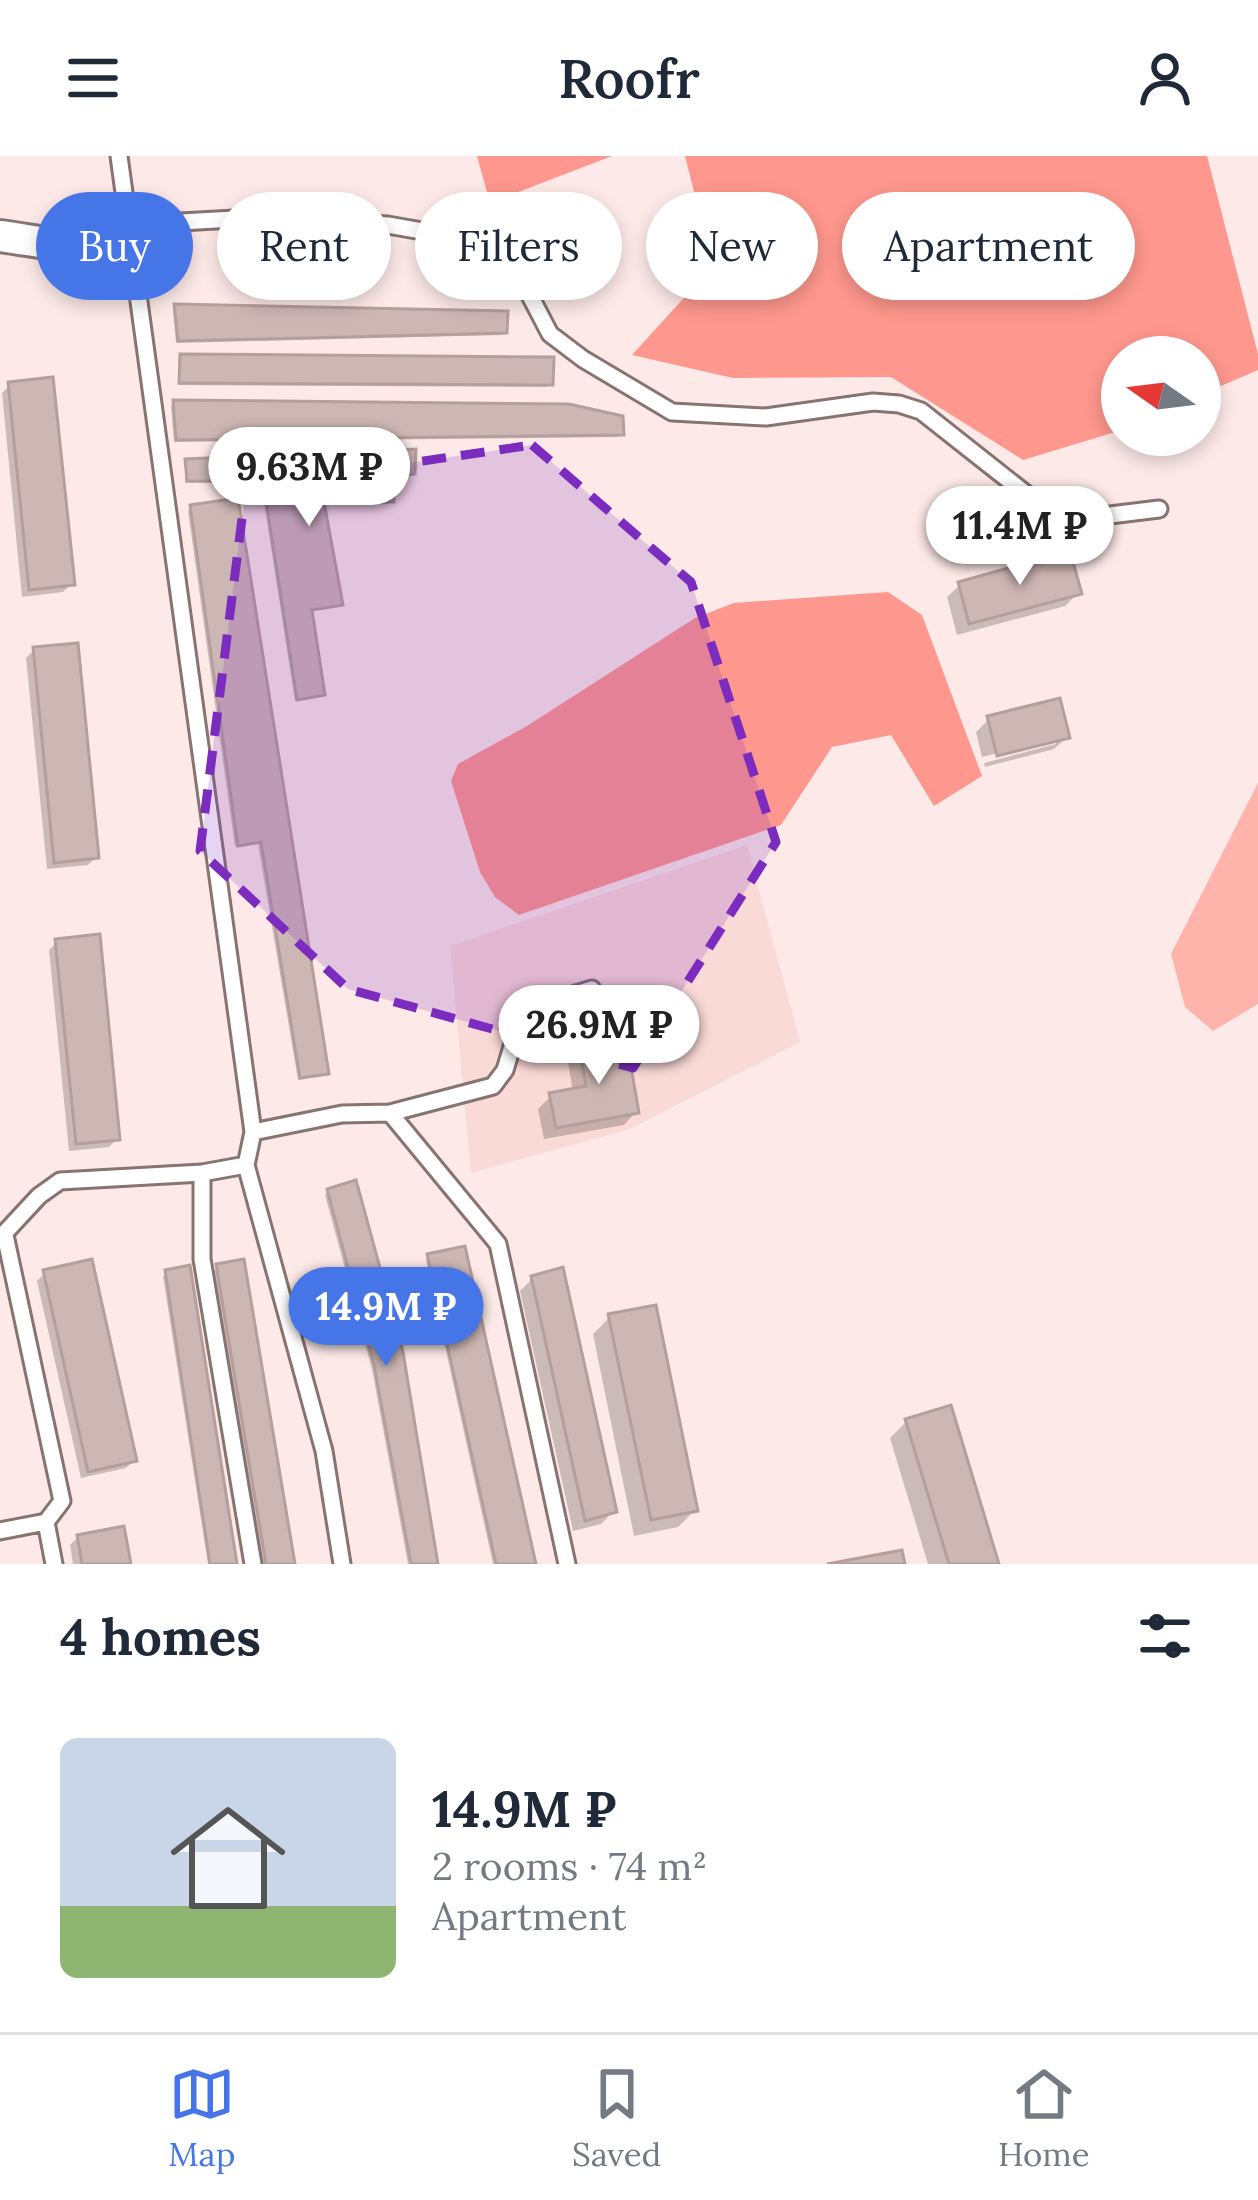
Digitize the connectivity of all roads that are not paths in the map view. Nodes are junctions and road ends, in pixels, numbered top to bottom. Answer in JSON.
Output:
{"nodes":[{"id":1,"x":119,"y":156,"type":"edge"},
{"id":2,"x":123,"y":192,"type":"edge"},
{"id":3,"x":193,"y":221,"type":"edge"},
{"id":4,"x":0,"y":236,"type":"edge"},
{"id":5,"x":36,"y":241,"type":"edge"},
{"id":6,"x":137,"y":300,"type":"edge"},
{"id":7,"x":1159,"y":509,"type":"dead end"},
{"id":8,"x":592,"y":989,"type":"dead end"},
{"id":9,"x":390,"y":1113,"type":"junction"},
{"id":10,"x":253,"y":1132,"type":"junction"},
{"id":11,"x":246,"y":1165,"type":"junction"},
{"id":12,"x":202,"y":1173,"type":"junction"},
{"id":13,"x":3,"y":1236,"type":"edge"},
{"id":14,"x":46,"y":1522,"type":"junction"},
{"id":15,"x":0,"y":1531,"type":"edge"},
{"id":16,"x":54,"y":1564,"type":"edge"},
{"id":17,"x":253,"y":1564,"type":"edge"},
{"id":18,"x":343,"y":1564,"type":"edge"},
{"id":19,"x":567,"y":1564,"type":"edge"}],
"edges":[{"from":1,"to":2,"type":"lane"},
{"from":3,"to":7,"type":"lane"},
{"from":4,"to":5,"type":"street"},
{"from":6,"to":10,"type":"lane"},
{"from":8,"to":9,"type":"lane"},
{"from":9,"to":10,"type":"lane"},
{"from":9,"to":19,"type":"lane"},
{"from":10,"to":11,"type":"lane"},
{"from":11,"to":12,"type":"lane"},
{"from":11,"to":18,"type":"lane"},
{"from":12,"to":13,"type":"lane"},
{"from":12,"to":17,"type":"lane"},
{"from":13,"to":14,"type":"lane"},
{"from":14,"to":15,"type":"lane"},
{"from":14,"to":16,"type":"lane"}]}
